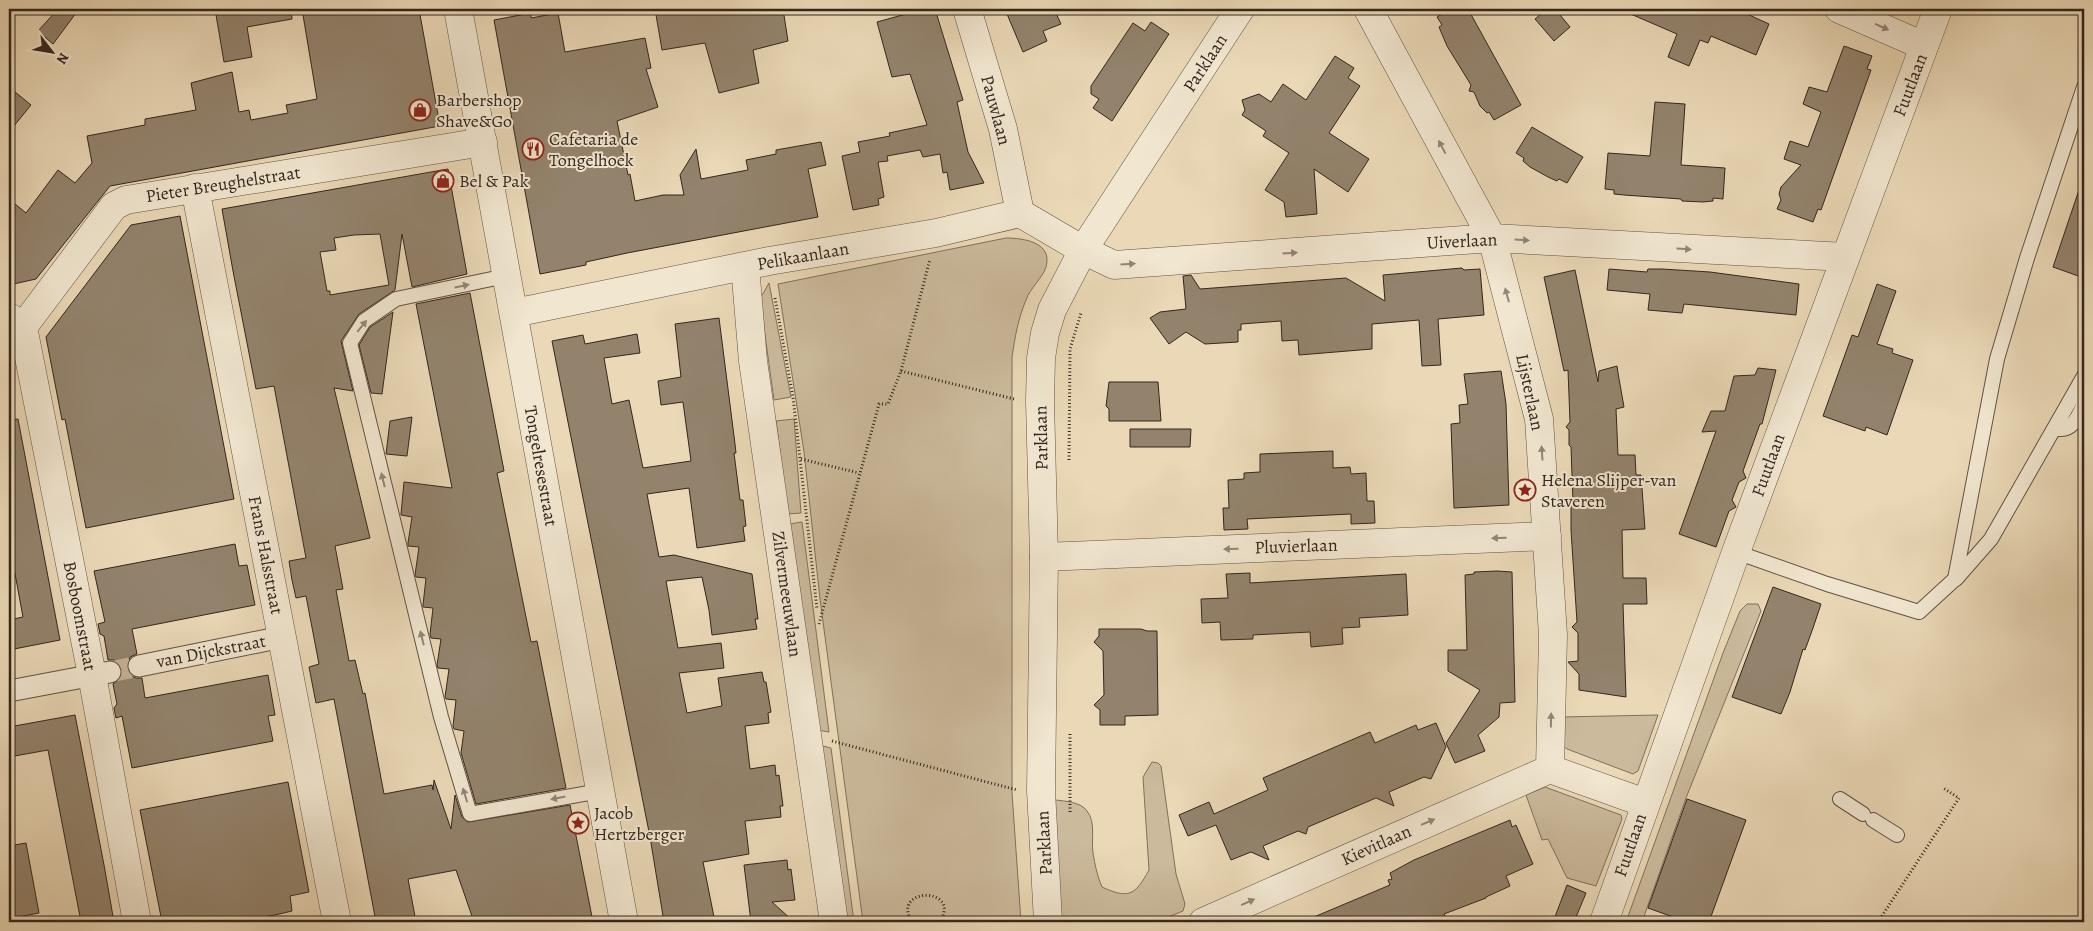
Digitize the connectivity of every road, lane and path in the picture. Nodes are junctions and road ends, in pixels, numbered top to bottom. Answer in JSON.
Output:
{"nodes":[{"id":1,"x":462,"y":9,"type":"edge"},
{"id":2,"x":967,"y":9,"type":"edge"},
{"id":3,"x":1240,"y":9,"type":"edge"},
{"id":4,"x":1368,"y":9,"type":"edge"},
{"id":5,"x":1839,"y":9,"type":"edge"},
{"id":6,"x":1938,"y":9,"type":"edge"},
{"id":7,"x":1924,"y":46,"type":"junction"},
{"id":8,"x":2084,"y":87,"type":"edge"},
{"id":9,"x":483,"y":142,"type":"junction"},
{"id":10,"x":196,"y":188,"type":"junction"},
{"id":11,"x":1020,"y":213,"type":"junction"},
{"id":12,"x":936,"y":233,"type":"junction"},
{"id":13,"x":1492,"y":238,"type":"junction"},
{"id":14,"x":1083,"y":250,"type":"junction"},
{"id":15,"x":1845,"y":257,"type":"junction"},
{"id":16,"x":757,"y":263,"type":"junction"},
{"id":17,"x":506,"y":276,"type":"junction"},
{"id":18,"x":1063,"y":286,"type":"junction"},
{"id":19,"x":514,"y":313,"type":"junction"},
{"id":20,"x":16,"y":322,"type":"edge"},
{"id":21,"x":901,"y":370,"type":"junction"},
{"id":22,"x":2084,"y":376,"type":"edge"},
{"id":23,"x":1016,"y":399,"type":"dead end"},
{"id":24,"x":2084,"y":404,"type":"edge"},
{"id":25,"x":2055,"y":428,"type":"junction"},
{"id":26,"x":801,"y":459,"type":"junction"},
{"id":27,"x":1070,"y":467,"type":"dead end"},
{"id":28,"x":859,"y":473,"type":"junction"},
{"id":29,"x":1548,"y":536,"type":"junction"},
{"id":30,"x":1736,"y":552,"type":"junction"},
{"id":31,"x":1044,"y":558,"type":"junction"},
{"id":32,"x":1955,"y":580,"type":"junction"},
{"id":33,"x":818,"y":624,"type":"junction"},
{"id":34,"x":820,"y":634,"type":"dead end"},
{"id":35,"x":282,"y":637,"type":"junction"},
{"id":36,"x":139,"y":666,"type":"tunnel mouth"},
{"id":37,"x":101,"y":674,"type":"junction"},
{"id":38,"x":9,"y":691,"type":"edge"},
{"id":39,"x":1070,"y":726,"type":"dead end"},
{"id":40,"x":820,"y":733,"type":"junction"},
{"id":41,"x":834,"y":741,"type":"junction"},
{"id":42,"x":1550,"y":769,"type":"junction"},
{"id":43,"x":1943,"y":788,"type":"dead end"},
{"id":44,"x":600,"y":790,"type":"junction"},
{"id":45,"x":1041,"y":791,"type":"junction"},
{"id":46,"x":1840,"y":799,"type":"dead end"},
{"id":47,"x":1645,"y":803,"type":"junction"},
{"id":48,"x":1070,"y":817,"type":"dead end"},
{"id":49,"x":1897,"y":835,"type":"dead end"},
{"id":50,"x":137,"y":922,"type":"edge"},
{"id":51,"x":337,"y":922,"type":"edge"},
{"id":52,"x":624,"y":922,"type":"edge"},
{"id":53,"x":834,"y":922,"type":"edge"},
{"id":54,"x":912,"y":922,"type":"edge"},
{"id":55,"x":940,"y":922,"type":"edge"},
{"id":56,"x":1048,"y":922,"type":"edge"},
{"id":57,"x":1203,"y":922,"type":"edge"},
{"id":58,"x":1604,"y":922,"type":"edge"},
{"id":59,"x":1878,"y":922,"type":"edge"}],
"edges":[{"from":1,"to":9,"type":"street","name":"Tongelresestraat"},
{"from":2,"to":11,"type":"street","name":"Pauwlaan"},
{"from":3,"to":14,"type":"street","name":"Parklaan"},
{"from":13,"to":4,"type":"street","name":"Lijsterlaan","one_way":true},
{"from":5,"to":7,"type":"street","one_way":true},
{"from":6,"to":7,"type":"street","name":"Fuutlaan"},
{"from":7,"to":15,"type":"street","name":"Fuutlaan"},
{"from":8,"to":32,"type":"lane"},
{"from":9,"to":10,"type":"street","name":"Pieter Breughelstraat"},
{"from":9,"to":17,"type":"street","name":"Tongelresestraat"},
{"from":10,"to":20,"type":"street","name":"Pieter Breughelstraat"},
{"from":10,"to":35,"type":"street","name":"Frans Halsstraat"},
{"from":11,"to":12,"type":"street","name":"Pelikaanlaan"},
{"from":11,"to":14,"type":"street"},
{"from":12,"to":16,"type":"street","name":"Pelikaanlaan"},
{"from":12,"to":21,"type":"path"},
{"from":14,"to":13,"type":"street","name":"Uiverlaan","one_way":true},
{"from":13,"to":15,"type":"street","name":"Uiverlaan","one_way":true},
{"from":29,"to":13,"type":"street","name":"Lijsterlaan","one_way":true},
{"from":14,"to":18,"type":"street","name":"Parklaan"},
{"from":15,"to":30,"type":"street","name":"Fuutlaan"},
{"from":16,"to":19,"type":"street","name":"Pelikaanlaan"},
{"from":16,"to":26,"type":"path"},
{"from":16,"to":40,"type":"street","name":"Zilvermeeuwlaan"},
{"from":17,"to":19,"type":"street","name":"Tongelresestraat"},
{"from":44,"to":17,"type":"lane","one_way":true},
{"from":18,"to":27,"type":"path"},
{"from":18,"to":31,"type":"street","name":"Parklaan"},
{"from":19,"to":44,"type":"street","name":"Tongelresestraat"},
{"from":20,"to":37,"type":"street","name":"Bosboomstraat"},
{"from":21,"to":23,"type":"path"},
{"from":21,"to":28,"type":"path"},
{"from":22,"to":25,"type":"lane"},
{"from":24,"to":25,"type":"lane"},
{"from":25,"to":32,"type":"lane"},
{"from":26,"to":28,"type":"path"},
{"from":26,"to":33,"type":"path"},
{"from":28,"to":33,"type":"path"},
{"from":29,"to":31,"type":"street","name":"Pluvierlaan","one_way":true},
{"from":42,"to":29,"type":"street","name":"Lijsterlaan","one_way":true},
{"from":30,"to":32,"type":"lane"},
{"from":30,"to":47,"type":"street","name":"Fuutlaan"},
{"from":31,"to":45,"type":"street","name":"Parklaan"},
{"from":33,"to":34,"type":"path"},
{"from":35,"to":36,"type":"street","name":"van Dijckstraat"},
{"from":35,"to":51,"type":"street","name":"Frans Halsstraat"},
{"from":37,"to":38,"type":"street"},
{"from":37,"to":50,"type":"street","name":"Bosboomstraat"},
{"from":39,"to":48,"type":"path"},
{"from":40,"to":41,"type":"path"},
{"from":40,"to":41,"type":"path"},
{"from":40,"to":53,"type":"street","name":"Zilvermeeuwlaan"},
{"from":41,"to":45,"type":"path"},
{"from":42,"to":47,"type":"street"},
{"from":57,"to":42,"type":"street","name":"Kievitlaan","one_way":true},
{"from":43,"to":59,"type":"path"},
{"from":44,"to":52,"type":"street","name":"Tongelresestraat"},
{"from":45,"to":56,"type":"street","name":"Parklaan"},
{"from":46,"to":49,"type":"lane"},
{"from":47,"to":58,"type":"street","name":"Fuutlaan"},
{"from":54,"to":55,"type":"path"}]}
